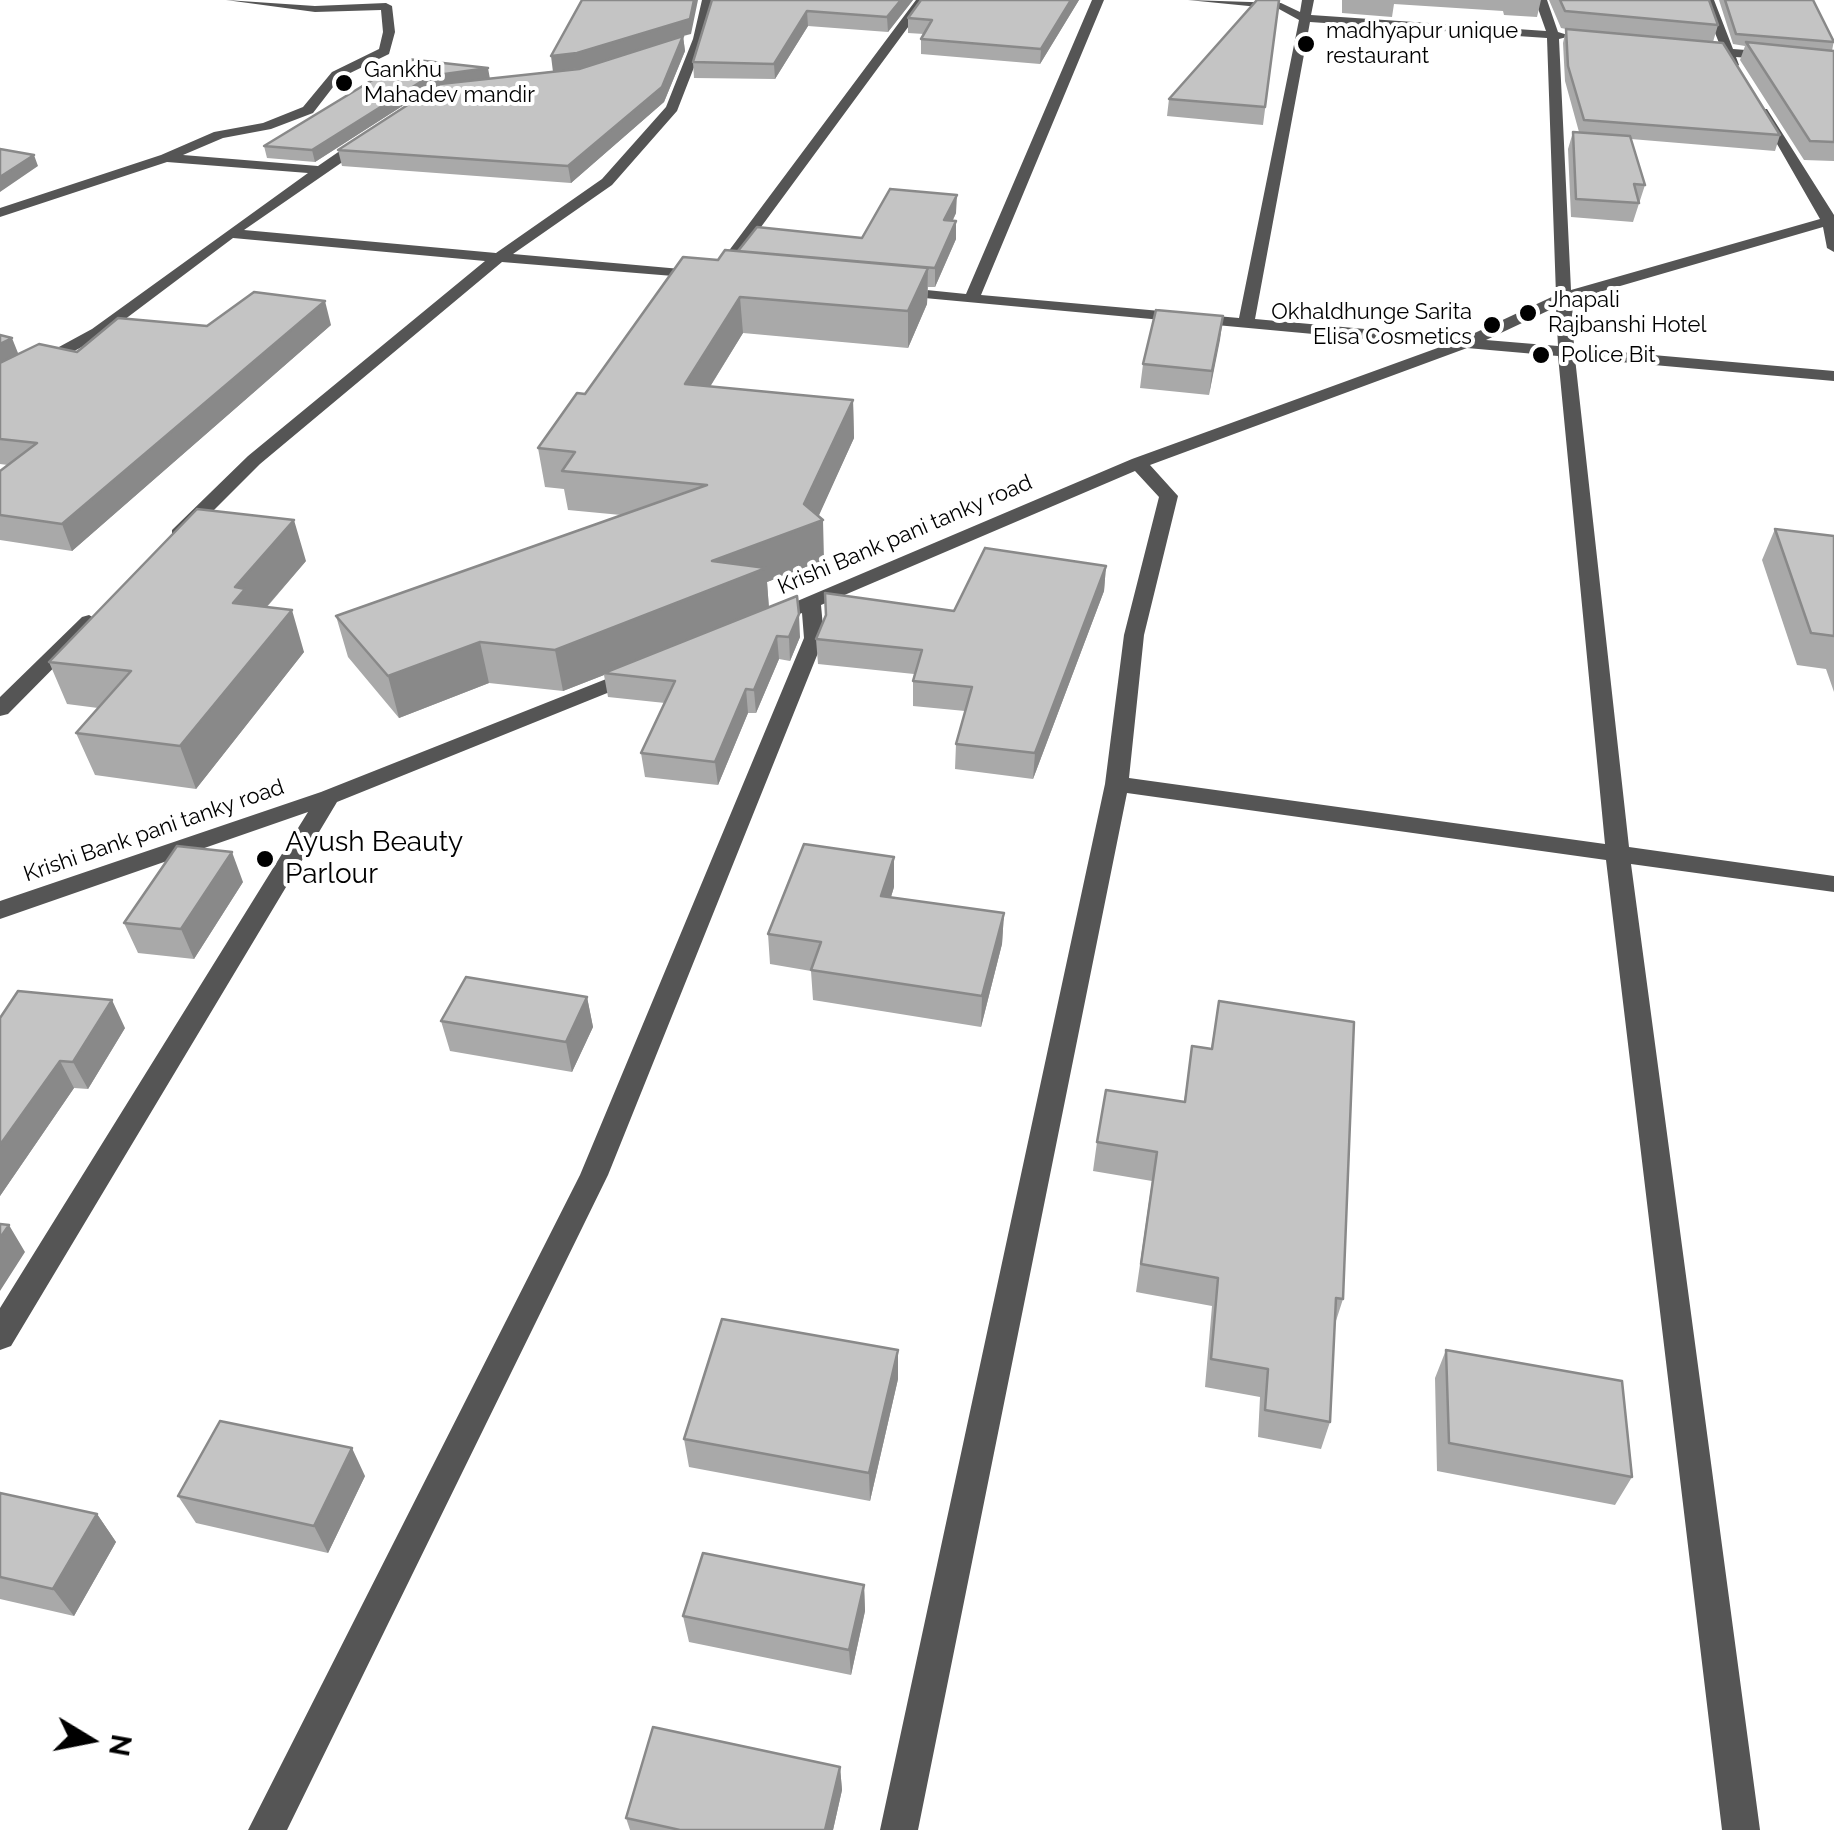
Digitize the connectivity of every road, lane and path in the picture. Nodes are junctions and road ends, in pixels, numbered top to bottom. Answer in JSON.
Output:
{"nodes":[{"id":1,"x":232,"y":0,"type":"edge"},
{"id":2,"x":708,"y":0,"type":"edge"},
{"id":3,"x":922,"y":0,"type":"edge"},
{"id":4,"x":1098,"y":0,"type":"edge"},
{"id":5,"x":1194,"y":0,"type":"edge"},
{"id":6,"x":1308,"y":0,"type":"edge"},
{"id":7,"x":1541,"y":0,"type":"edge"},
{"id":8,"x":1708,"y":0,"type":"edge"},
{"id":9,"x":1304,"y":18,"type":"junction"},
{"id":10,"x":1553,"y":35,"type":"junction"},
{"id":11,"x":1572,"y":37,"type":"edge"},
{"id":12,"x":1687,"y":49,"type":"edge"},
{"id":13,"x":1726,"y":52,"type":"junction"},
{"id":14,"x":1834,"y":62,"type":"edge"},
{"id":15,"x":1746,"y":86,"type":"edge"},
{"id":16,"x":1756,"y":103,"type":"edge"},
{"id":17,"x":378,"y":132,"type":"edge"},
{"id":18,"x":166,"y":158,"type":"junction"},
{"id":19,"x":319,"y":170,"type":"junction"},
{"id":20,"x":0,"y":213,"type":"edge"},
{"id":21,"x":1831,"y":220,"type":"edge"},
{"id":22,"x":230,"y":233,"type":"junction"},
{"id":23,"x":1834,"y":248,"type":"edge"},
{"id":24,"x":498,"y":258,"type":"junction"},
{"id":25,"x":717,"y":277,"type":"junction"},
{"id":26,"x":736,"y":279,"type":"edge"},
{"id":27,"x":874,"y":290,"type":"edge"},
{"id":28,"x":1564,"y":297,"type":"junction"},
{"id":29,"x":972,"y":298,"type":"junction"},
{"id":30,"x":1246,"y":322,"type":"junction"},
{"id":31,"x":1466,"y":343,"type":"junction"},
{"id":32,"x":1566,"y":354,"type":"junction"},
{"id":33,"x":1834,"y":376,"type":"edge"},
{"id":34,"x":0,"y":386,"type":"edge"},
{"id":35,"x":1138,"y":463,"type":"junction"},
{"id":36,"x":170,"y":543,"type":"edge"},
{"id":37,"x":812,"y":603,"type":"junction"},
{"id":38,"x":99,"y":612,"type":"edge"},
{"id":39,"x":758,"y":624,"type":"edge"},
{"id":40,"x":651,"y":668,"type":"edge"},
{"id":41,"x":0,"y":709,"type":"edge"},
{"id":42,"x":1117,"y":784,"type":"junction"},
{"id":43,"x":329,"y":797,"type":"junction"},
{"id":44,"x":1618,"y":856,"type":"junction"},
{"id":45,"x":1834,"y":884,"type":"edge"},
{"id":46,"x":0,"y":910,"type":"edge"},
{"id":47,"x":0,"y":1336,"type":"edge"},
{"id":48,"x":267,"y":1830,"type":"edge"},
{"id":49,"x":899,"y":1830,"type":"edge"},
{"id":50,"x":1741,"y":1830,"type":"edge"}],
"edges":[{"from":1,"to":18,"type":"street"},
{"from":2,"to":24,"type":"street"},
{"from":3,"to":25,"type":"street"},
{"from":4,"to":29,"type":"street"},
{"from":5,"to":9,"type":"street"},
{"from":6,"to":9,"type":"street"},
{"from":7,"to":10,"type":"street"},
{"from":8,"to":13,"type":"street"},
{"from":9,"to":10,"type":"street"},
{"from":9,"to":30,"type":"street"},
{"from":10,"to":11,"type":"street"},
{"from":10,"to":28,"type":"street"},
{"from":12,"to":13,"type":"street"},
{"from":13,"to":14,"type":"street"},
{"from":13,"to":15,"type":"street"},
{"from":16,"to":21,"type":"street"},
{"from":17,"to":19,"type":"street"},
{"from":18,"to":19,"type":"street"},
{"from":18,"to":20,"type":"street"},
{"from":19,"to":22,"type":"street"},
{"from":21,"to":23,"type":"street"},
{"from":21,"to":28,"type":"street","name":"Krishi Bank pani tanky road"},
{"from":22,"to":24,"type":"street"},
{"from":22,"to":34,"type":"street"},
{"from":24,"to":25,"type":"street"},
{"from":24,"to":36,"type":"street"},
{"from":25,"to":26,"type":"street"},
{"from":27,"to":29,"type":"street"},
{"from":28,"to":31,"type":"street","name":"Krishi Bank pani tanky road"},
{"from":28,"to":32,"type":"street"},
{"from":29,"to":30,"type":"street"},
{"from":30,"to":31,"type":"street"},
{"from":31,"to":32,"type":"street"},
{"from":31,"to":35,"type":"street","name":"Krishi Bank pani tanky road"},
{"from":32,"to":33,"type":"street"},
{"from":32,"to":44,"type":"street"},
{"from":35,"to":37,"type":"street","name":"Krishi Bank pani tanky road"},
{"from":35,"to":42,"type":"street"},
{"from":37,"to":39,"type":"street","name":"Krishi Bank pani tanky road"},
{"from":37,"to":48,"type":"street"},
{"from":38,"to":41,"type":"street"},
{"from":40,"to":43,"type":"street","name":"Krishi Bank pani tanky road"},
{"from":42,"to":44,"type":"street"},
{"from":42,"to":49,"type":"street"},
{"from":43,"to":46,"type":"street","name":"Krishi Bank pani tanky road"},
{"from":43,"to":47,"type":"street"},
{"from":44,"to":45,"type":"street"},
{"from":44,"to":50,"type":"street"}]}
